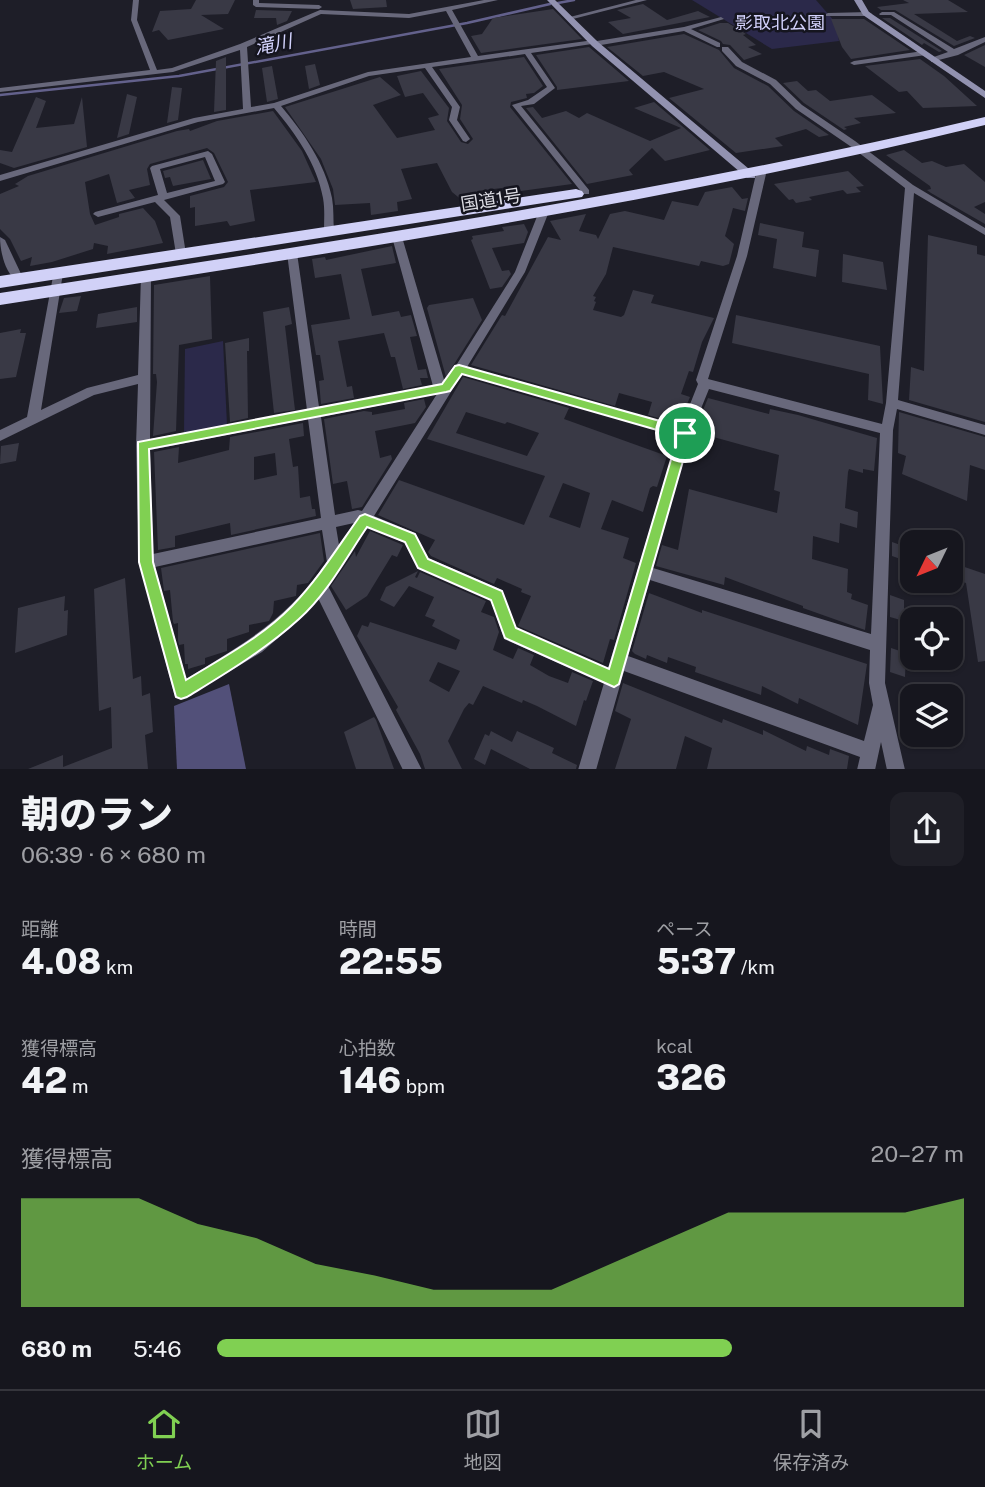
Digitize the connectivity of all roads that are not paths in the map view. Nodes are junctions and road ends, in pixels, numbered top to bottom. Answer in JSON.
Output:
{"nodes":[{"id":1,"x":136,"y":0,"type":"edge"},
{"id":2,"x":256,"y":0,"type":"edge"},
{"id":3,"x":495,"y":0,"type":"edge"},
{"id":4,"x":551,"y":0,"type":"edge"},
{"id":5,"x":644,"y":0,"type":"edge"},
{"id":6,"x":858,"y":0,"type":"edge"},
{"id":7,"x":319,"y":6,"type":"edge"},
{"id":8,"x":447,"y":8,"type":"junction"},
{"id":9,"x":869,"y":14,"type":"junction"},
{"id":10,"x":883,"y":14,"type":"dead end"},
{"id":11,"x":828,"y":15,"type":"dead end"},
{"id":12,"x":569,"y":18,"type":"junction"},
{"id":13,"x":720,"y":19,"type":"dead end"},
{"id":14,"x":685,"y":29,"type":"junction"},
{"id":15,"x":985,"y":38,"type":"edge"},
{"id":16,"x":595,"y":43,"type":"junction"},
{"id":17,"x":243,"y":46,"type":"junction"},
{"id":18,"x":721,"y":47,"type":"joint"},
{"id":19,"x":527,"y":52,"type":"junction"},
{"id":20,"x":923,"y":53,"type":"junction"},
{"id":21,"x":955,"y":53,"type":"junction"},
{"id":22,"x":476,"y":60,"type":"junction"},
{"id":23,"x":933,"y":60,"type":"junction"},
{"id":24,"x":854,"y":63,"type":"dead end"},
{"id":25,"x":427,"y":66,"type":"junction"},
{"id":26,"x":155,"y":73,"type":"junction"},
{"id":27,"x":0,"y":90,"type":"edge"},
{"id":28,"x":985,"y":95,"type":"edge"},
{"id":29,"x":276,"y":105,"type":"junction"},
{"id":30,"x":247,"y":110,"type":"junction"},
{"id":31,"x":985,"y":113,"type":"edge"},
{"id":32,"x":985,"y":121,"type":"edge"},
{"id":33,"x":466,"y":139,"type":"dead end"},
{"id":34,"x":855,"y":146,"type":"junction"},
{"id":35,"x":751,"y":172,"type":"junction"},
{"id":36,"x":0,"y":178,"type":"edge"},
{"id":37,"x":910,"y":187,"type":"junction"},
{"id":38,"x":586,"y":192,"type":"junction"},
{"id":39,"x":160,"y":197,"type":"junction"},
{"id":40,"x":98,"y":214,"type":"dead end"},
{"id":41,"x":543,"y":214,"type":"junction"},
{"id":42,"x":329,"y":231,"type":"junction"},
{"id":43,"x":985,"y":232,"type":"edge"},
{"id":44,"x":397,"y":237,"type":"junction"},
{"id":45,"x":0,"y":240,"type":"edge"},
{"id":46,"x":292,"y":253,"type":"junction"},
{"id":47,"x":181,"y":254,"type":"junction"},
{"id":48,"x":146,"y":275,"type":"junction"},
{"id":49,"x":18,"y":278,"type":"junction"},
{"id":50,"x":0,"y":282,"type":"edge"},
{"id":51,"x":56,"y":282,"type":"junction"},
{"id":52,"x":0,"y":299,"type":"edge"},
{"id":53,"x":459,"y":369,"type":"junction"},
{"id":54,"x":143,"y":378,"type":"junction"},
{"id":55,"x":705,"y":383,"type":"junction"},
{"id":56,"x":443,"y":388,"type":"junction"},
{"id":57,"x":892,"y":403,"type":"junction"},
{"id":58,"x":313,"y":413,"type":"junction"},
{"id":59,"x":33,"y":420,"type":"junction"},
{"id":60,"x":887,"y":430,"type":"junction"},
{"id":61,"x":985,"y":430,"type":"edge"},
{"id":62,"x":685,"y":433,"type":"junction"},
{"id":63,"x":0,"y":436,"type":"edge"},
{"id":64,"x":143,"y":446,"type":"junction"},
{"id":65,"x":365,"y":520,"type":"junction"},
{"id":66,"x":329,"y":522,"type":"junction"},
{"id":67,"x":146,"y":562,"type":"junction"},
{"id":68,"x":334,"y":562,"type":"junction"},
{"id":69,"x":645,"y":572,"type":"junction"},
{"id":70,"x":320,"y":585,"type":"junction"},
{"id":71,"x":877,"y":644,"type":"junction"},
{"id":72,"x":619,"y":660,"type":"junction"},
{"id":73,"x":614,"y":679,"type":"junction"},
{"id":74,"x":880,"y":706,"type":"junction"},
{"id":75,"x":868,"y":761,"type":"edge"},
{"id":76,"x":413,"y":769,"type":"edge"},
{"id":77,"x":587,"y":769,"type":"edge"},
{"id":78,"x":896,"y":769,"type":"edge"}],
"edges":[{"from":1,"to":26,"type":"street"},
{"from":2,"to":7,"type":"street"},
{"from":3,"to":8,"type":"street"},
{"from":4,"to":12,"type":"street"},
{"from":5,"to":12,"type":"street"},
{"from":6,"to":9,"type":"street"},
{"from":7,"to":8,"type":"street"},
{"from":7,"to":17,"type":"street"},
{"from":8,"to":22,"type":"street"},
{"from":9,"to":11,"type":"street"},
{"from":9,"to":20,"type":"street"},
{"from":10,"to":21,"type":"street"},
{"from":12,"to":16,"type":"street"},
{"from":13,"to":14,"type":"street"},
{"from":14,"to":16,"type":"street"},
{"from":14,"to":18,"type":"street"},
{"from":15,"to":21,"type":"street"},
{"from":16,"to":19,"type":"street"},
{"from":16,"to":35,"type":"street"},
{"from":17,"to":26,"type":"street"},
{"from":17,"to":30,"type":"street"},
{"from":18,"to":34,"type":"street"},
{"from":19,"to":22,"type":"street"},
{"from":19,"to":38,"type":"street"},
{"from":20,"to":23,"type":"street"},
{"from":20,"to":24,"type":"street"},
{"from":21,"to":23,"type":"street"},
{"from":22,"to":25,"type":"street"},
{"from":23,"to":28,"type":"street"},
{"from":25,"to":29,"type":"street"},
{"from":25,"to":33,"type":"street"},
{"from":26,"to":27,"type":"street"},
{"from":29,"to":30,"type":"street"},
{"from":29,"to":42,"type":"street"},
{"from":30,"to":36,"type":"street"},
{"from":31,"to":34,"type":"highway","name":"国道1号"},
{"from":32,"to":34,"type":"highway","name":"国道1号"},
{"from":34,"to":35,"type":"highway","name":"国道1号"},
{"from":34,"to":37,"type":"street"},
{"from":35,"to":38,"type":"highway","name":"国道1号"},
{"from":35,"to":41,"type":"highway","name":"国道1号"},
{"from":35,"to":55,"type":"street"},
{"from":37,"to":43,"type":"street"},
{"from":37,"to":57,"type":"street"},
{"from":38,"to":42,"type":"highway","name":"国道1号"},
{"from":39,"to":39,"type":"street"},
{"from":39,"to":40,"type":"street"},
{"from":39,"to":47,"type":"street"},
{"from":41,"to":44,"type":"highway","name":"国道1号"},
{"from":41,"to":53,"type":"street"},
{"from":42,"to":47,"type":"highway","name":"国道1号"},
{"from":44,"to":46,"type":"highway","name":"国道1号"},
{"from":44,"to":56,"type":"street"},
{"from":45,"to":49,"type":"street"},
{"from":46,"to":48,"type":"highway","name":"国道1号"},
{"from":46,"to":58,"type":"street"},
{"from":47,"to":51,"type":"highway","name":"国道1号"},
{"from":48,"to":51,"type":"highway","name":"国道1号"},
{"from":48,"to":54,"type":"street"},
{"from":49,"to":50,"type":"highway","name":"国道1号"},
{"from":49,"to":51,"type":"highway","name":"国道1号"},
{"from":51,"to":52,"type":"highway","name":"国道1号"},
{"from":51,"to":59,"type":"street"},
{"from":53,"to":56,"type":"street"},
{"from":53,"to":62,"type":"street"},
{"from":54,"to":59,"type":"street"},
{"from":54,"to":64,"type":"street"},
{"from":55,"to":60,"type":"street"},
{"from":55,"to":62,"type":"street"},
{"from":56,"to":58,"type":"street"},
{"from":56,"to":65,"type":"street"},
{"from":57,"to":60,"type":"street"},
{"from":57,"to":61,"type":"street"},
{"from":58,"to":64,"type":"street"},
{"from":58,"to":66,"type":"street"},
{"from":59,"to":63,"type":"street"},
{"from":60,"to":71,"type":"street"},
{"from":62,"to":69,"type":"street"},
{"from":64,"to":67,"type":"street"},
{"from":65,"to":66,"type":"street"},
{"from":65,"to":68,"type":"street"},
{"from":65,"to":73,"type":"street"},
{"from":66,"to":67,"type":"street"},
{"from":66,"to":68,"type":"street"},
{"from":67,"to":70,"type":"street"},
{"from":68,"to":70,"type":"street"},
{"from":69,"to":71,"type":"street"},
{"from":69,"to":72,"type":"street"},
{"from":70,"to":76,"type":"street"},
{"from":71,"to":74,"type":"street"},
{"from":72,"to":73,"type":"street"},
{"from":72,"to":75,"type":"street"},
{"from":73,"to":77,"type":"street"},
{"from":74,"to":75,"type":"street"},
{"from":74,"to":78,"type":"street"}]}
